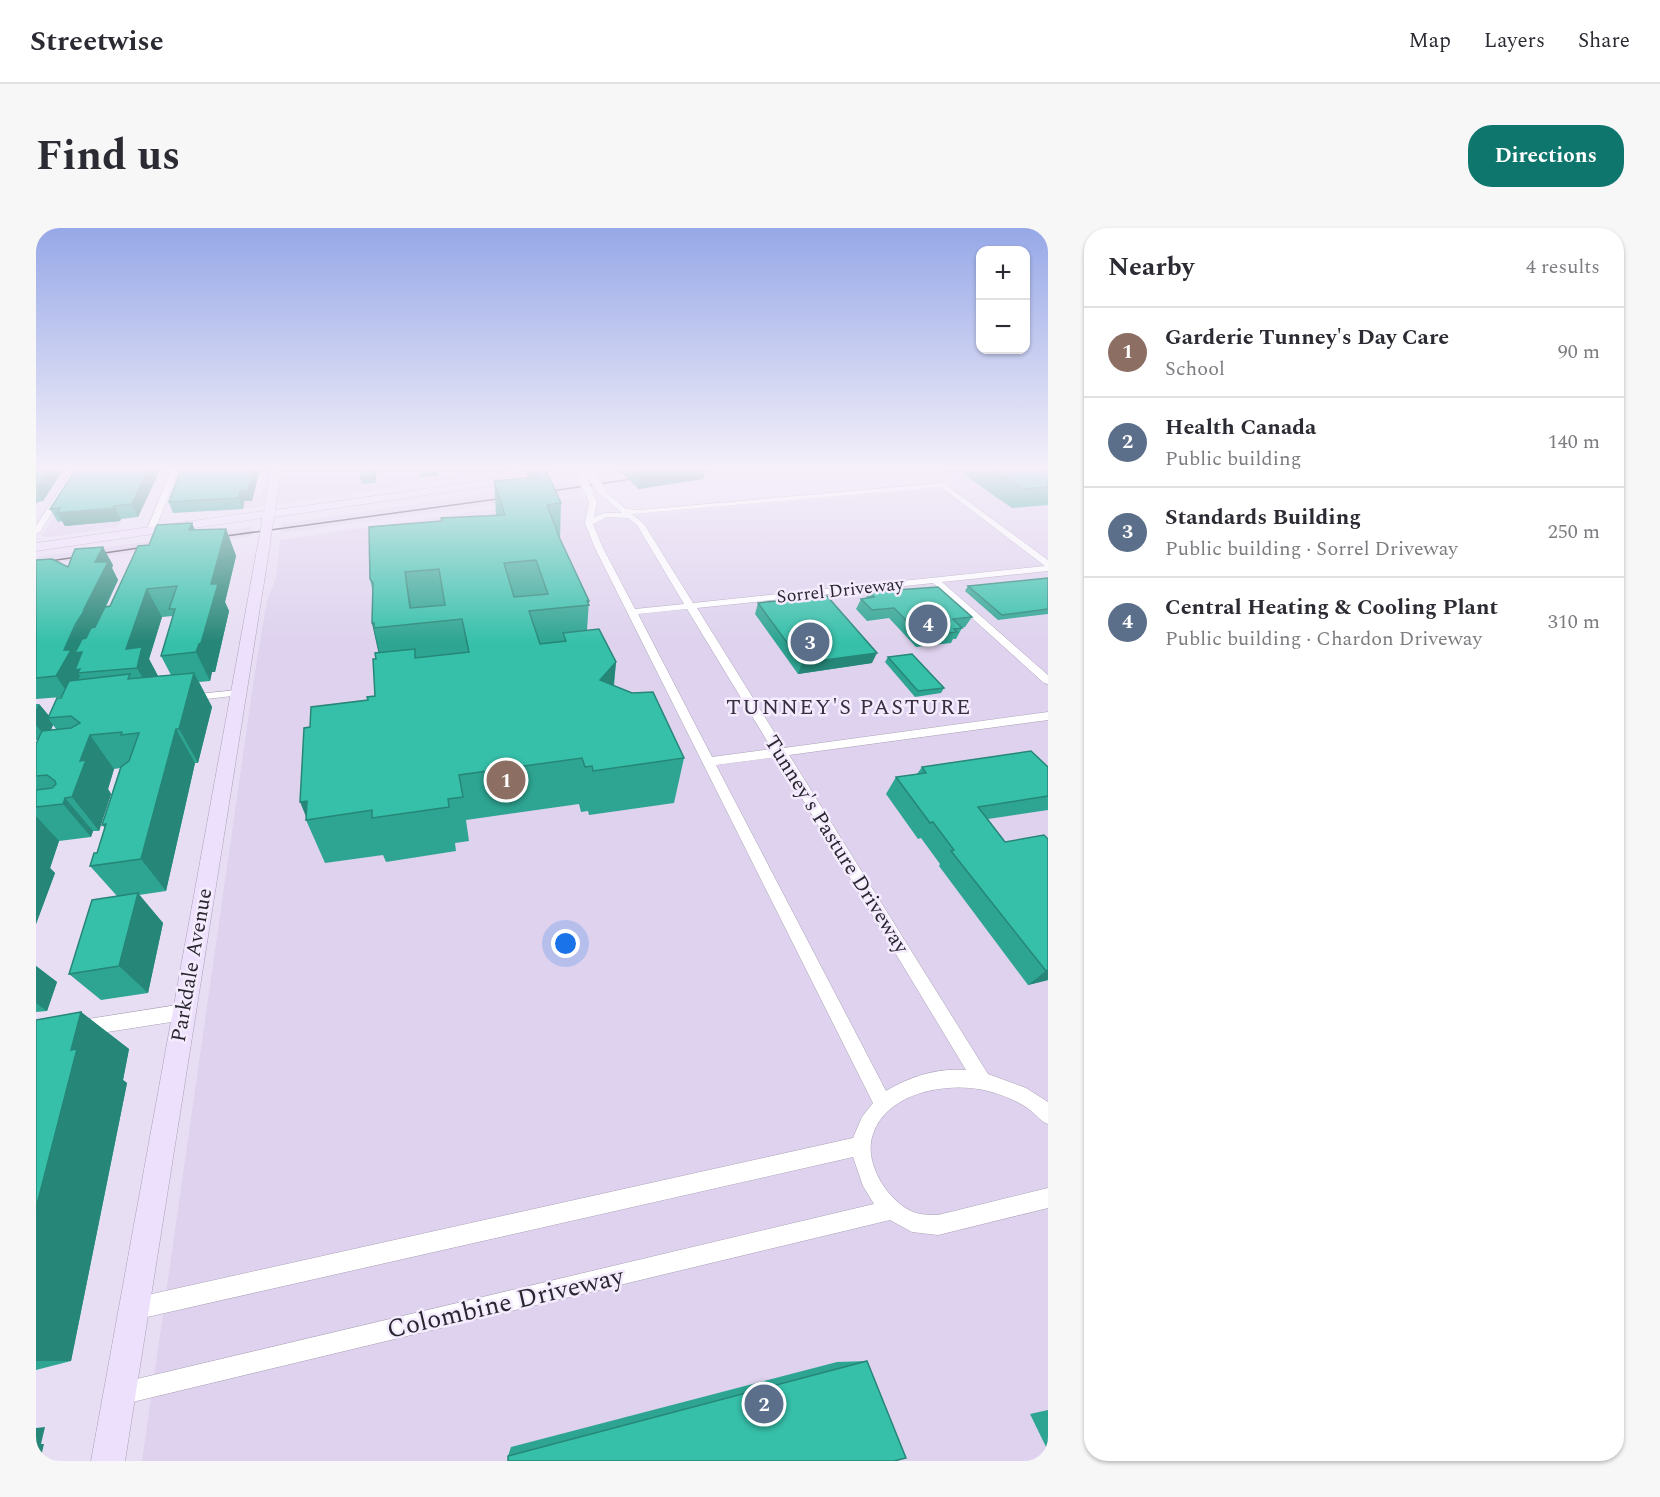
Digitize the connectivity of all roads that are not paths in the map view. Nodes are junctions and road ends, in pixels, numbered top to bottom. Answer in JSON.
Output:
{"nodes":[{"id":1,"x":152,"y":528,"type":"edge"},
{"id":2,"x":236,"y":528,"type":"edge"},
{"id":3,"x":266,"y":528,"type":"edge"},
{"id":4,"x":591,"y":528,"type":"edge"},
{"id":5,"x":640,"y":528,"type":"edge"},
{"id":6,"x":998,"y":528,"type":"edge"},
{"id":7,"x":150,"y":532,"type":"junction"},
{"id":8,"x":36,"y":547,"type":"edge"},
{"id":9,"x":1048,"y":566,"type":"edge"},
{"id":10,"x":935,"y":580,"type":"junction"},
{"id":11,"x":690,"y":606,"type":"junction"},
{"id":12,"x":632,"y":612,"type":"junction"},
{"id":13,"x":1048,"y":681,"type":"edge"},
{"id":14,"x":237,"y":693,"type":"junction"},
{"id":15,"x":179,"y":699,"type":"edge"},
{"id":16,"x":1048,"y":716,"type":"edge"},
{"id":17,"x":780,"y":752,"type":"junction"},
{"id":18,"x":709,"y":762,"type":"junction"},
{"id":19,"x":184,"y":1012,"type":"junction"},
{"id":20,"x":64,"y":1031,"type":"edge"},
{"id":21,"x":982,"y":1080,"type":"junction"},
{"id":22,"x":884,"y":1105,"type":"junction"},
{"id":23,"x":1046,"y":1110,"type":"edge"},
{"id":24,"x":861,"y":1146,"type":"junction"},
{"id":25,"x":1048,"y":1198,"type":"edge"},
{"id":26,"x":891,"y":1210,"type":"junction"},
{"id":27,"x":133,"y":1309,"type":"junction"},
{"id":28,"x":119,"y":1394,"type":"junction"},
{"id":29,"x":108,"y":1461,"type":"edge"}],
"edges":[{"from":1,"to":7,"type":"street"},
{"from":2,"to":7,"type":"main road"},
{"from":3,"to":14,"type":"main road","name":"Parkdale Avenue"},
{"from":4,"to":12,"type":"street"},
{"from":5,"to":11,"type":"street","name":"Tunney's Pasture Driveway"},
{"from":6,"to":9,"type":"street"},
{"from":7,"to":8,"type":"main road"},
{"from":9,"to":10,"type":"street","name":"Sorrel Driveway"},
{"from":10,"to":11,"type":"street","name":"Sorrel Driveway"},
{"from":10,"to":13,"type":"street"},
{"from":11,"to":12,"type":"street","name":"Sorrel Driveway"},
{"from":11,"to":17,"type":"street","name":"Tunney's Pasture Driveway"},
{"from":12,"to":18,"type":"street"},
{"from":14,"to":15,"type":"street"},
{"from":14,"to":19,"type":"main road","name":"Parkdale Avenue"},
{"from":16,"to":17,"type":"street"},
{"from":17,"to":18,"type":"street"},
{"from":17,"to":21,"type":"street","name":"Tunney's Pasture Driveway"},
{"from":18,"to":22,"type":"street"},
{"from":19,"to":20,"type":"street"},
{"from":19,"to":27,"type":"main road","name":"Parkdale Avenue"},
{"from":21,"to":22,"type":"street"},
{"from":21,"to":23,"type":"street"},
{"from":22,"to":24,"type":"street"},
{"from":24,"to":26,"type":"street"},
{"from":24,"to":27,"type":"street"},
{"from":25,"to":26,"type":"street"},
{"from":26,"to":28,"type":"street","name":"Colombine Driveway"},
{"from":27,"to":28,"type":"main road","name":"Parkdale Avenue"},
{"from":28,"to":29,"type":"main road","name":"Parkdale Avenue"}]}
